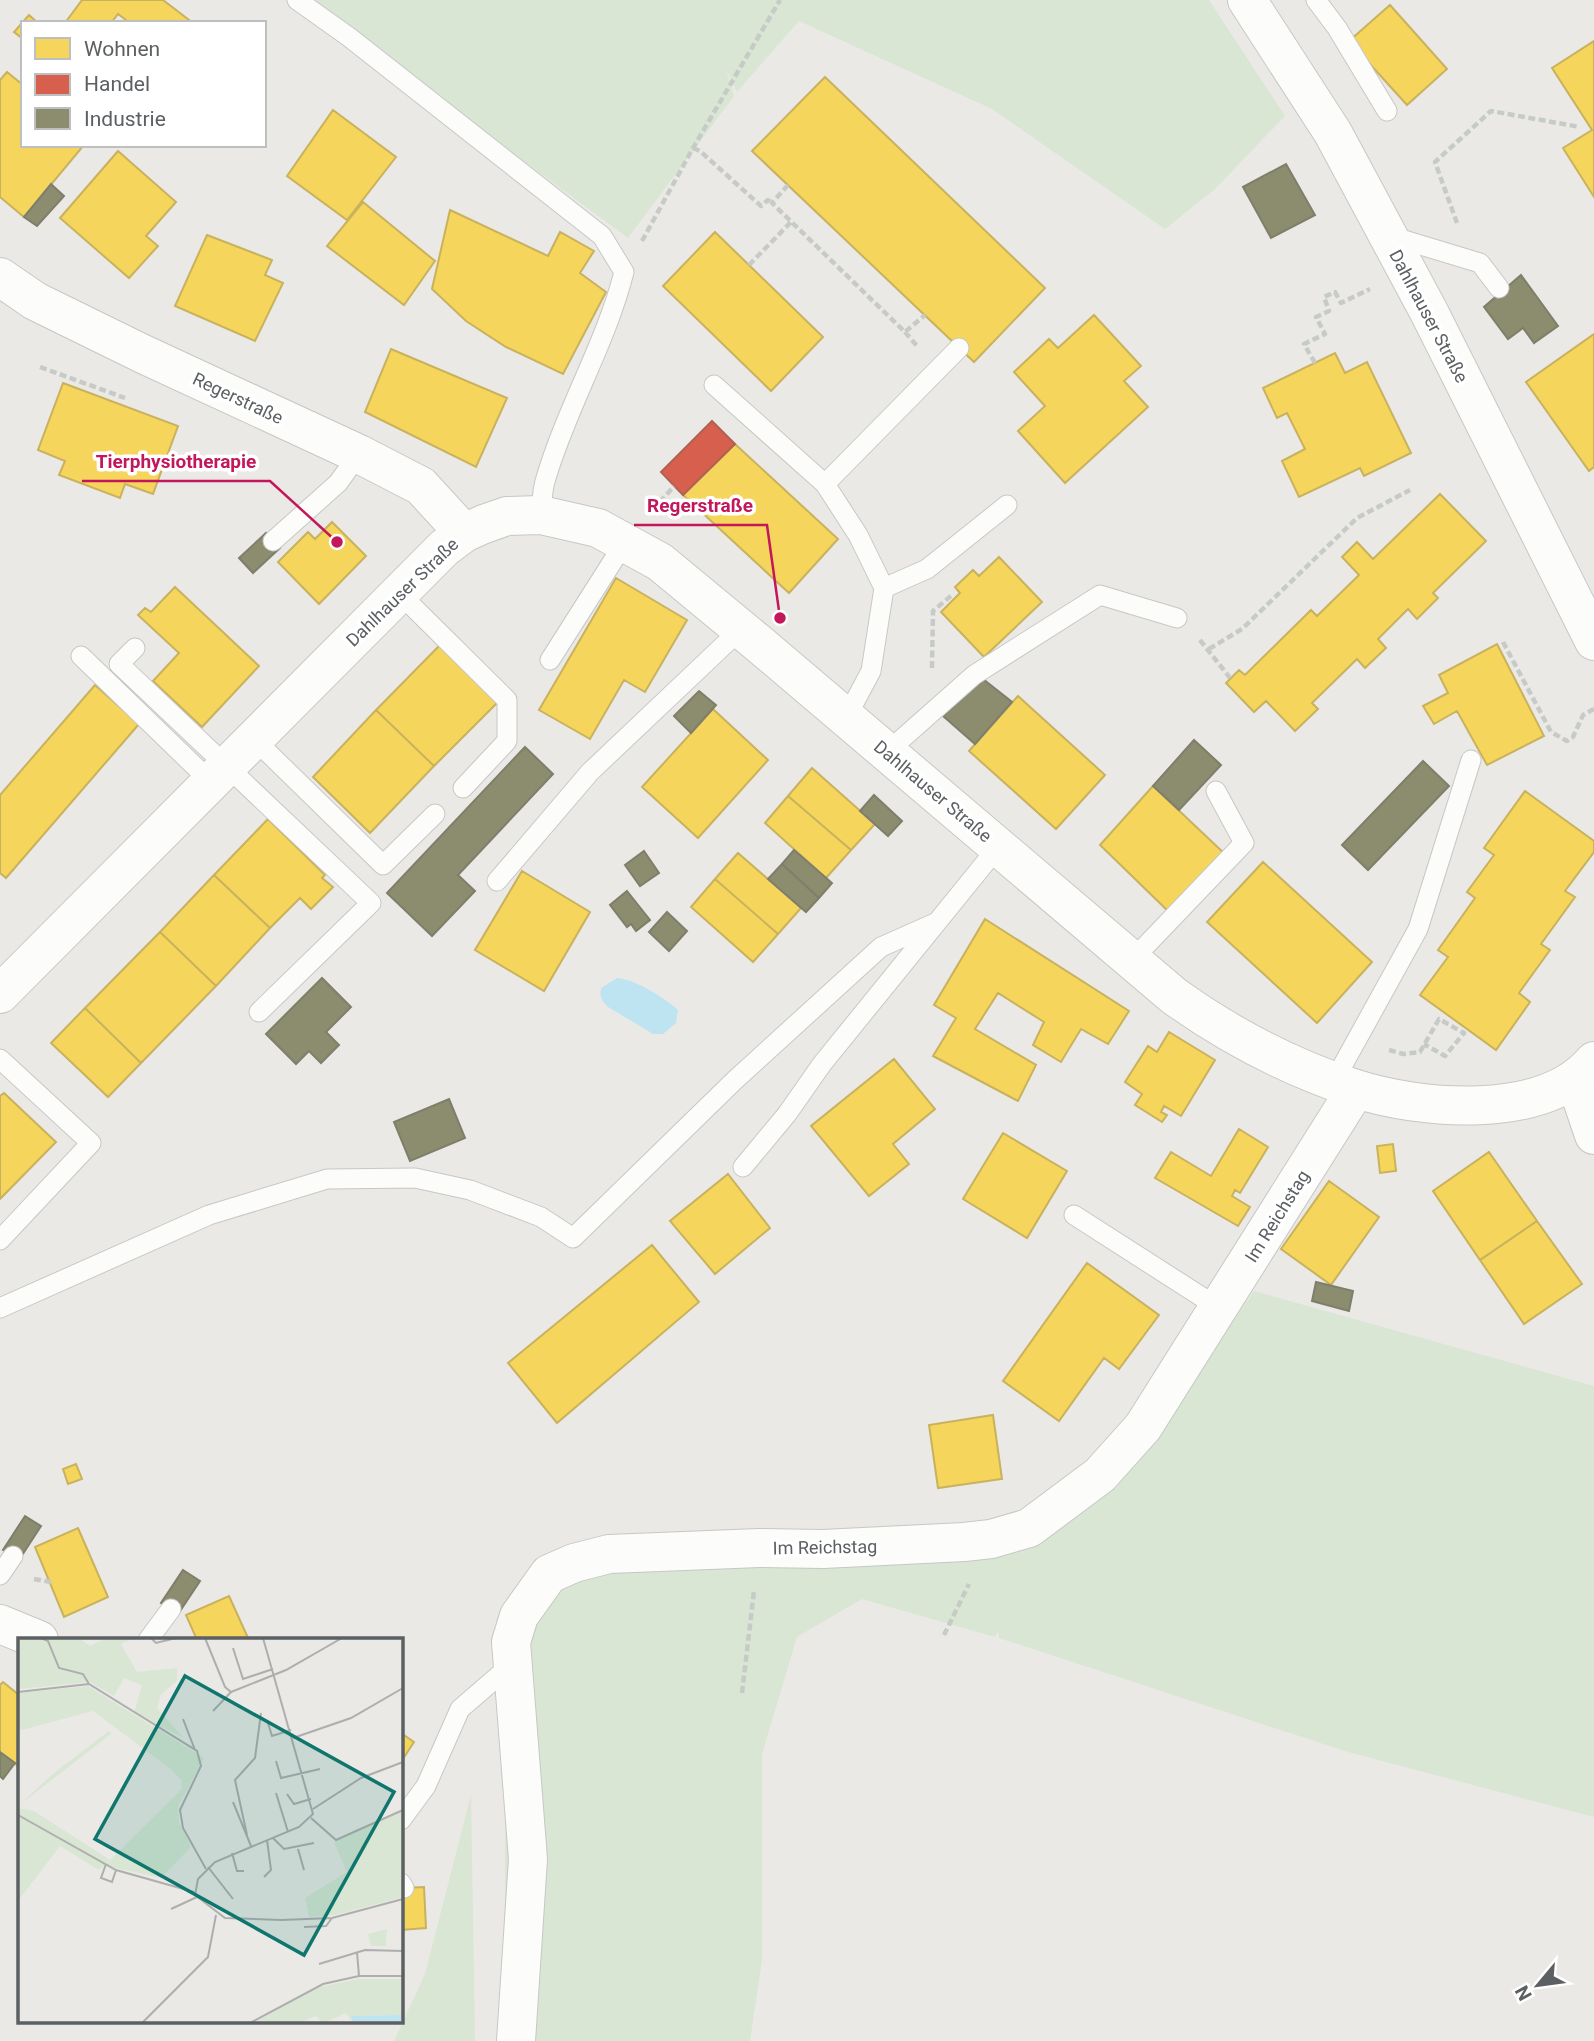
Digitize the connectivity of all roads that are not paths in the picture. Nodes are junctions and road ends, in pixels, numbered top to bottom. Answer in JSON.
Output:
{"nodes":[{"id":1,"x":297,"y":0,"type":"edge"},
{"id":2,"x":1247,"y":0,"type":"edge"},
{"id":3,"x":1316,"y":0,"type":"edge"},
{"id":4,"x":1387,"y":111,"type":"dead end"},
{"id":5,"x":1387,"y":235,"type":"junction"},
{"id":6,"x":0,"y":277,"type":"edge"},
{"id":7,"x":1499,"y":288,"type":"dead end"},
{"id":8,"x":959,"y":348,"type":"dead end"},
{"id":9,"x":714,"y":385,"type":"dead end"},
{"id":10,"x":359,"y":454,"type":"junction"},
{"id":11,"x":825,"y":484,"type":"junction"},
{"id":12,"x":1007,"y":505,"type":"dead end"},
{"id":13,"x":541,"y":515,"type":"junction"},
{"id":14,"x":464,"y":533,"type":"junction"},
{"id":15,"x":273,"y":541,"type":"dead end"},
{"id":16,"x":625,"y":542,"type":"junction"},
{"id":17,"x":884,"y":588,"type":"junction"},
{"id":18,"x":399,"y":593,"type":"junction"},
{"id":19,"x":1177,"y":618,"type":"dead end"},
{"id":20,"x":741,"y":629,"type":"junction"},
{"id":21,"x":1594,"y":640,"type":"edge"},
{"id":22,"x":135,"y":648,"type":"dead end"},
{"id":23,"x":81,"y":656,"type":"dead end"},
{"id":24,"x":550,"y":660,"type":"dead end"},
{"id":25,"x":846,"y":718,"type":"junction"},
{"id":26,"x":887,"y":752,"type":"junction"},
{"id":27,"x":1471,"y":760,"type":"dead end"},
{"id":28,"x":230,"y":761,"type":"junction"},
{"id":29,"x":463,"y":788,"type":"dead end"},
{"id":30,"x":1216,"y":791,"type":"dead end"},
{"id":31,"x":435,"y":814,"type":"dead end"},
{"id":32,"x":998,"y":847,"type":"junction"},
{"id":33,"x":497,"y":881,"type":"dead end"},
{"id":34,"x":935,"y":923,"type":"junction"},
{"id":35,"x":1132,"y":960,"type":"junction"},
{"id":36,"x":6,"y":975,"type":"edge"},
{"id":37,"x":259,"y":1012,"type":"dead end"},
{"id":38,"x":0,"y":1059,"type":"edge"},
{"id":39,"x":1585,"y":1070,"type":"edge"},
{"id":40,"x":1345,"y":1085,"type":"junction"},
{"id":41,"x":1594,"y":1135,"type":"edge"},
{"id":42,"x":743,"y":1167,"type":"dead end"},
{"id":43,"x":1074,"y":1215,"type":"dead end"},
{"id":44,"x":0,"y":1240,"type":"edge"},
{"id":45,"x":0,"y":1308,"type":"edge"},
{"id":46,"x":1219,"y":1308,"type":"junction"},
{"id":47,"x":13,"y":1556,"type":"dead end"},
{"id":48,"x":0,"y":1575,"type":"edge"},
{"id":49,"x":171,"y":1609,"type":"dead end"},
{"id":50,"x":0,"y":1624,"type":"edge"},
{"id":51,"x":34,"y":1638,"type":"edge"},
{"id":52,"x":149,"y":1638,"type":"edge"},
{"id":53,"x":511,"y":1665,"type":"junction"},
{"id":54,"x":402,"y":1819,"type":"edge"},
{"id":55,"x":516,"y":2041,"type":"edge"}],
"edges":[{"from":1,"to":13,"type":"lane"},
{"from":2,"to":5,"type":"street","name":"Dahlhauser Straße"},
{"from":3,"to":4,"type":"lane"},
{"from":5,"to":7,"type":"lane"},
{"from":5,"to":21,"type":"street","name":"Dahlhauser Straße"},
{"from":6,"to":10,"type":"street","name":"Regerstraße"},
{"from":8,"to":11,"type":"lane"},
{"from":9,"to":11,"type":"lane"},
{"from":10,"to":14,"type":"street","name":"Regerstraße"},
{"from":10,"to":15,"type":"lane"},
{"from":11,"to":17,"type":"lane"},
{"from":12,"to":17,"type":"lane"},
{"from":13,"to":14,"type":"street","name":"Dahlhauser Straße"},
{"from":13,"to":16,"type":"street","name":"Dahlhauser Straße"},
{"from":14,"to":18,"type":"street","name":"Dahlhauser Straße"},
{"from":16,"to":20,"type":"street","name":"Dahlhauser Straße"},
{"from":16,"to":24,"type":"lane"},
{"from":17,"to":25,"type":"lane"},
{"from":18,"to":28,"type":"street","name":"Dahlhauser Straße"},
{"from":18,"to":29,"type":"lane"},
{"from":19,"to":26,"type":"lane"},
{"from":20,"to":25,"type":"street","name":"Dahlhauser Straße"},
{"from":20,"to":33,"type":"lane"},
{"from":22,"to":28,"type":"lane"},
{"from":23,"to":28,"type":"lane"},
{"from":25,"to":26,"type":"street","name":"Dahlhauser Straße"},
{"from":26,"to":32,"type":"street","name":"Dahlhauser Straße"},
{"from":27,"to":40,"type":"lane"},
{"from":28,"to":31,"type":"lane"},
{"from":28,"to":36,"type":"street","name":"Dahlhauser Straße"},
{"from":28,"to":37,"type":"lane"},
{"from":30,"to":35,"type":"lane"},
{"from":32,"to":34,"type":"lane","name":"Dahlhauser Straße"},
{"from":32,"to":35,"type":"street","name":"Dahlhauser Straße"},
{"from":34,"to":42,"type":"lane","name":"Dahlhauser Straße"},
{"from":34,"to":45,"type":"lane"},
{"from":35,"to":40,"type":"street","name":"Dahlhauser Straße"},
{"from":38,"to":44,"type":"lane"},
{"from":39,"to":40,"type":"street","name":"Dahlhauser Straße"},
{"from":39,"to":41,"type":"street"},
{"from":40,"to":46,"type":"street","name":"Im Reichstag"},
{"from":43,"to":46,"type":"lane"},
{"from":46,"to":53,"type":"street","name":"Im Reichstag"},
{"from":47,"to":48,"type":"lane"},
{"from":49,"to":52,"type":"lane"},
{"from":50,"to":51,"type":"street"},
{"from":53,"to":54,"type":"lane"},
{"from":53,"to":55,"type":"street","name":"Im Reichstag"}]}
